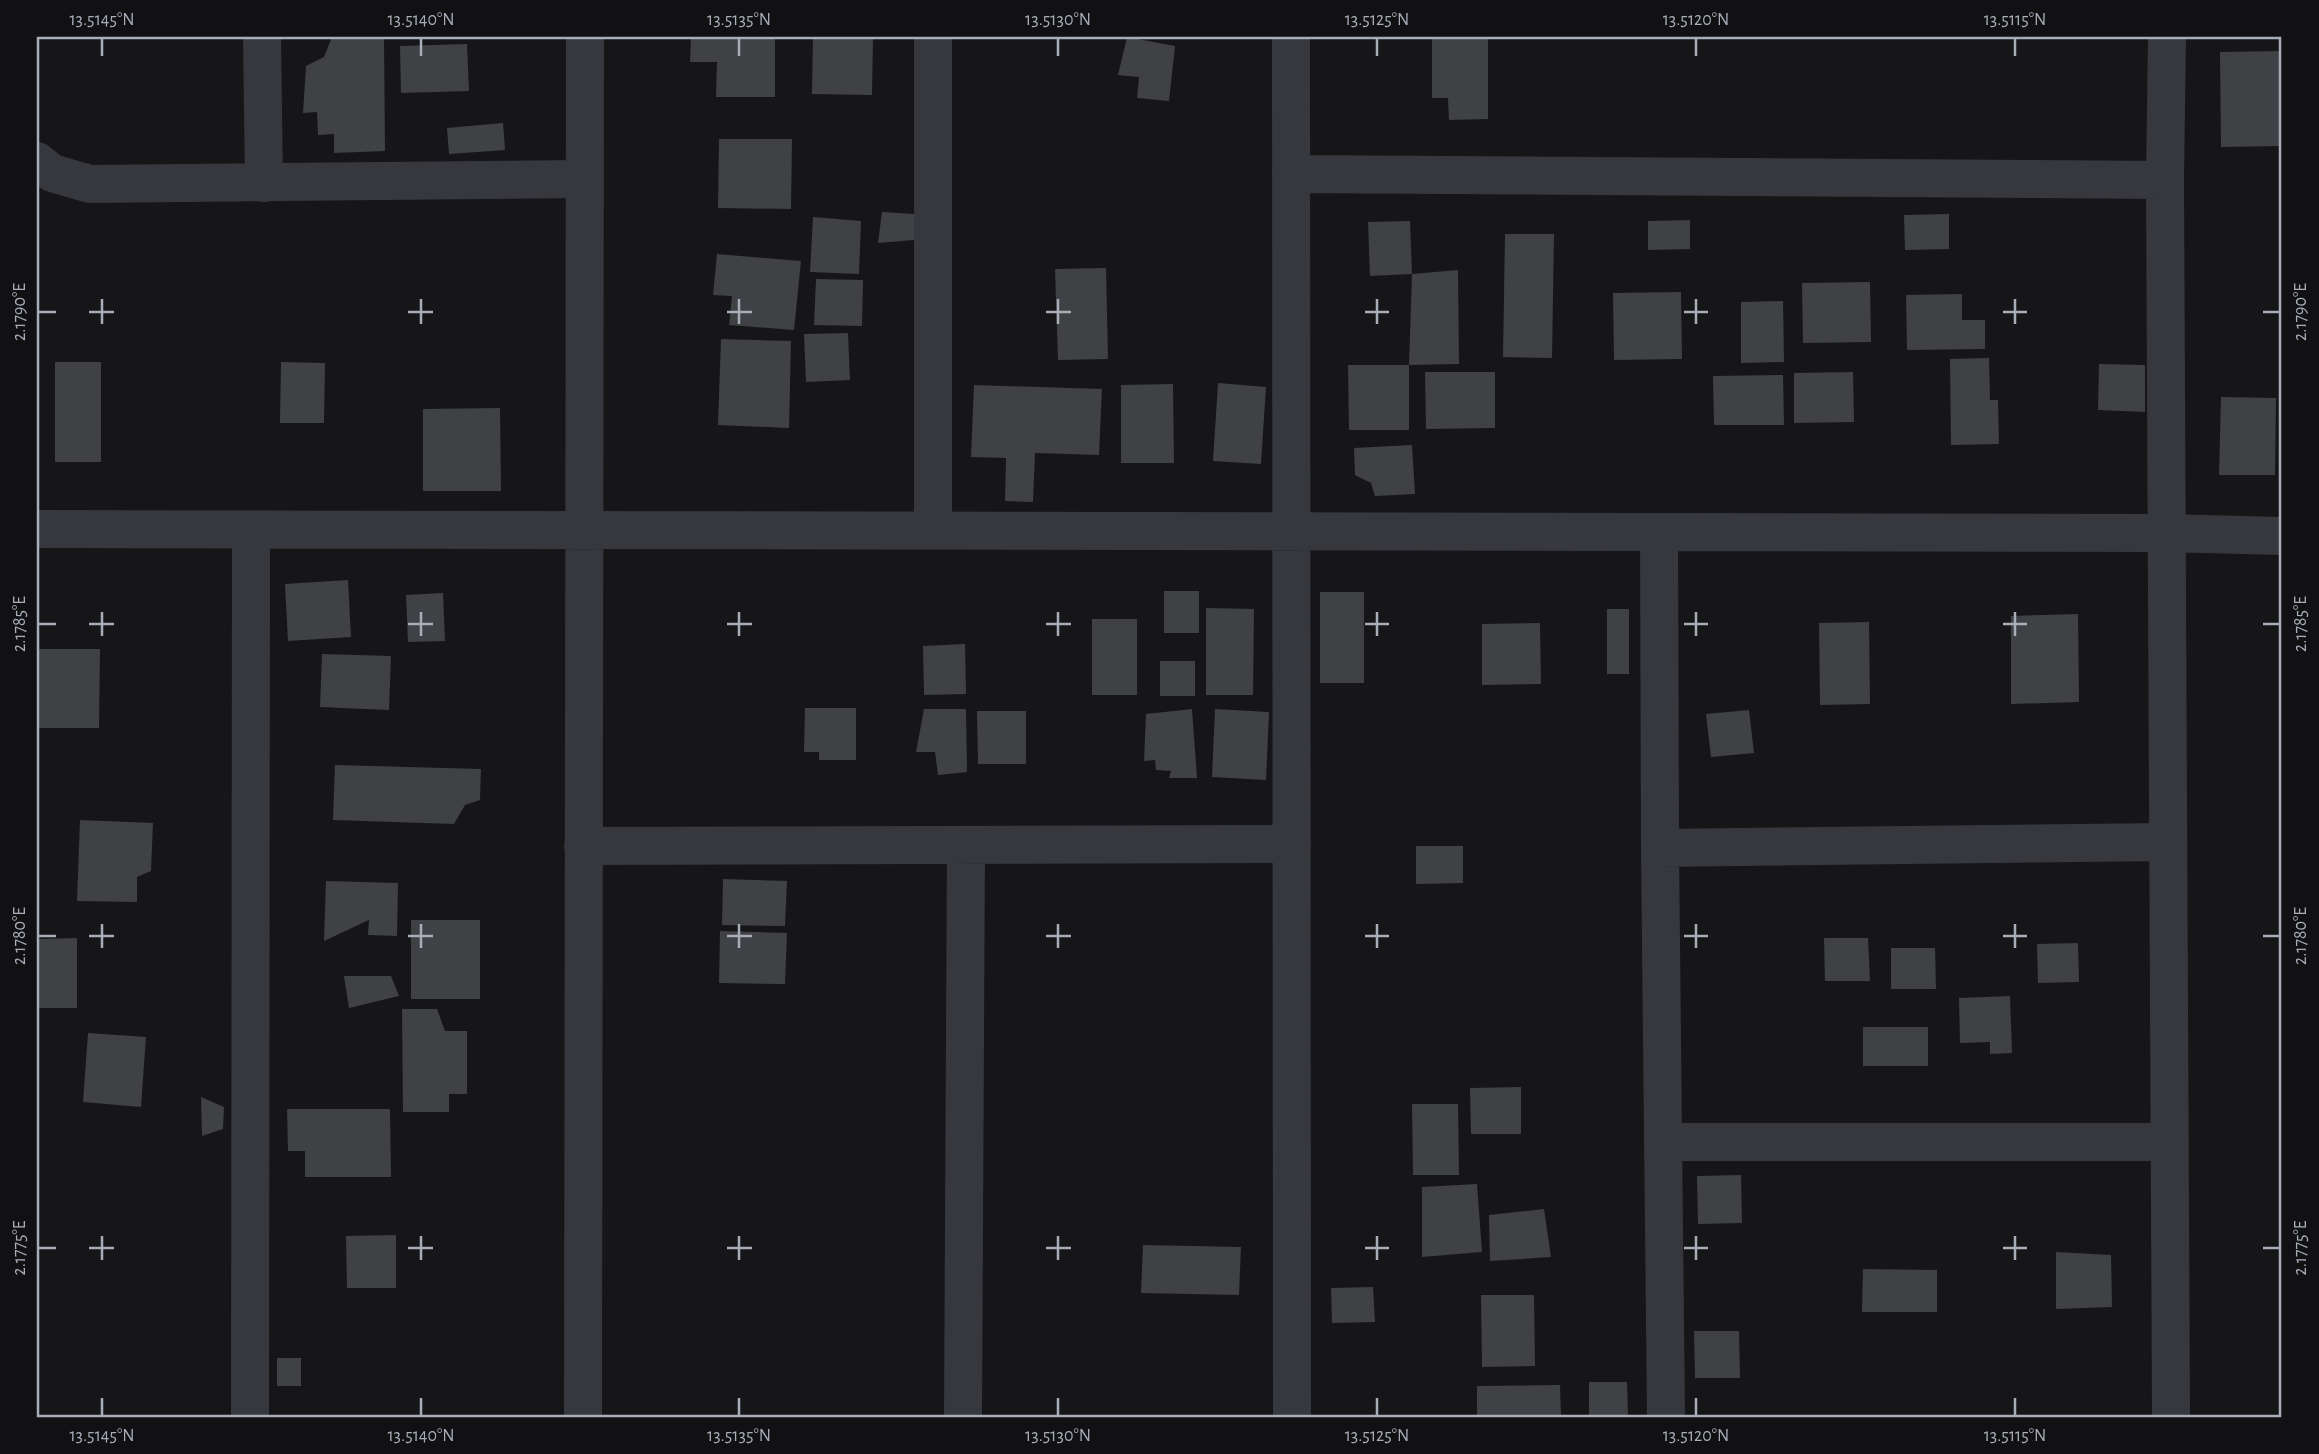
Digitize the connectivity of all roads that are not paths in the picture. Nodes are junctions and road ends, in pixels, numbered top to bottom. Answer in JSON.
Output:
{"nodes":[{"id":1,"x":262,"y":37,"type":"edge"},
{"id":2,"x":585,"y":37,"type":"edge"},
{"id":3,"x":933,"y":37,"type":"edge"},
{"id":4,"x":1291,"y":37,"type":"edge"},
{"id":5,"x":2167,"y":37,"type":"edge"},
{"id":6,"x":37,"y":161,"type":"edge"},
{"id":7,"x":1291,"y":174,"type":"junction"},
{"id":8,"x":584,"y":179,"type":"junction"},
{"id":9,"x":2165,"y":180,"type":"junction"},
{"id":10,"x":264,"y":183,"type":"junction"},
{"id":11,"x":37,"y":529,"type":"edge"},
{"id":12,"x":251,"y":530,"type":"junction"},
{"id":13,"x":584,"y":530,"type":"junction"},
{"id":14,"x":933,"y":531,"type":"junction"},
{"id":15,"x":1292,"y":531,"type":"junction"},
{"id":16,"x":1659,"y":532,"type":"junction"},
{"id":17,"x":2166,"y":533,"type":"junction"},
{"id":18,"x":2282,"y":536,"type":"edge"},
{"id":19,"x":2168,"y":842,"type":"junction"},
{"id":20,"x":1292,"y":844,"type":"junction"},
{"id":21,"x":583,"y":846,"type":"junction"},
{"id":22,"x":966,"y":846,"type":"junction"},
{"id":23,"x":1660,"y":848,"type":"junction"},
{"id":24,"x":1663,"y":1142,"type":"junction"},
{"id":25,"x":2169,"y":1142,"type":"junction"},
{"id":26,"x":250,"y":1417,"type":"edge"},
{"id":27,"x":583,"y":1417,"type":"edge"},
{"id":28,"x":962,"y":1417,"type":"edge"},
{"id":29,"x":1292,"y":1417,"type":"edge"},
{"id":30,"x":1666,"y":1417,"type":"edge"},
{"id":31,"x":2171,"y":1417,"type":"edge"}],
"edges":[{"from":1,"to":10,"type":"street"},
{"from":2,"to":8,"type":"street"},
{"from":3,"to":14,"type":"street"},
{"from":4,"to":7,"type":"street"},
{"from":5,"to":9,"type":"street"},
{"from":6,"to":10,"type":"street"},
{"from":7,"to":9,"type":"street"},
{"from":7,"to":15,"type":"street"},
{"from":8,"to":10,"type":"street"},
{"from":8,"to":13,"type":"street"},
{"from":9,"to":17,"type":"street"},
{"from":11,"to":12,"type":"street"},
{"from":12,"to":13,"type":"street"},
{"from":12,"to":26,"type":"street"},
{"from":13,"to":14,"type":"street"},
{"from":13,"to":21,"type":"street"},
{"from":14,"to":15,"type":"street"},
{"from":15,"to":16,"type":"street"},
{"from":15,"to":20,"type":"street"},
{"from":16,"to":17,"type":"street"},
{"from":16,"to":23,"type":"street"},
{"from":17,"to":18,"type":"street"},
{"from":17,"to":19,"type":"street"},
{"from":19,"to":23,"type":"street"},
{"from":19,"to":25,"type":"street"},
{"from":20,"to":22,"type":"street"},
{"from":20,"to":29,"type":"street"},
{"from":21,"to":22,"type":"street"},
{"from":21,"to":27,"type":"street"},
{"from":22,"to":28,"type":"street"},
{"from":23,"to":24,"type":"street"},
{"from":24,"to":25,"type":"street"},
{"from":24,"to":30,"type":"street"},
{"from":25,"to":31,"type":"street"}]}
